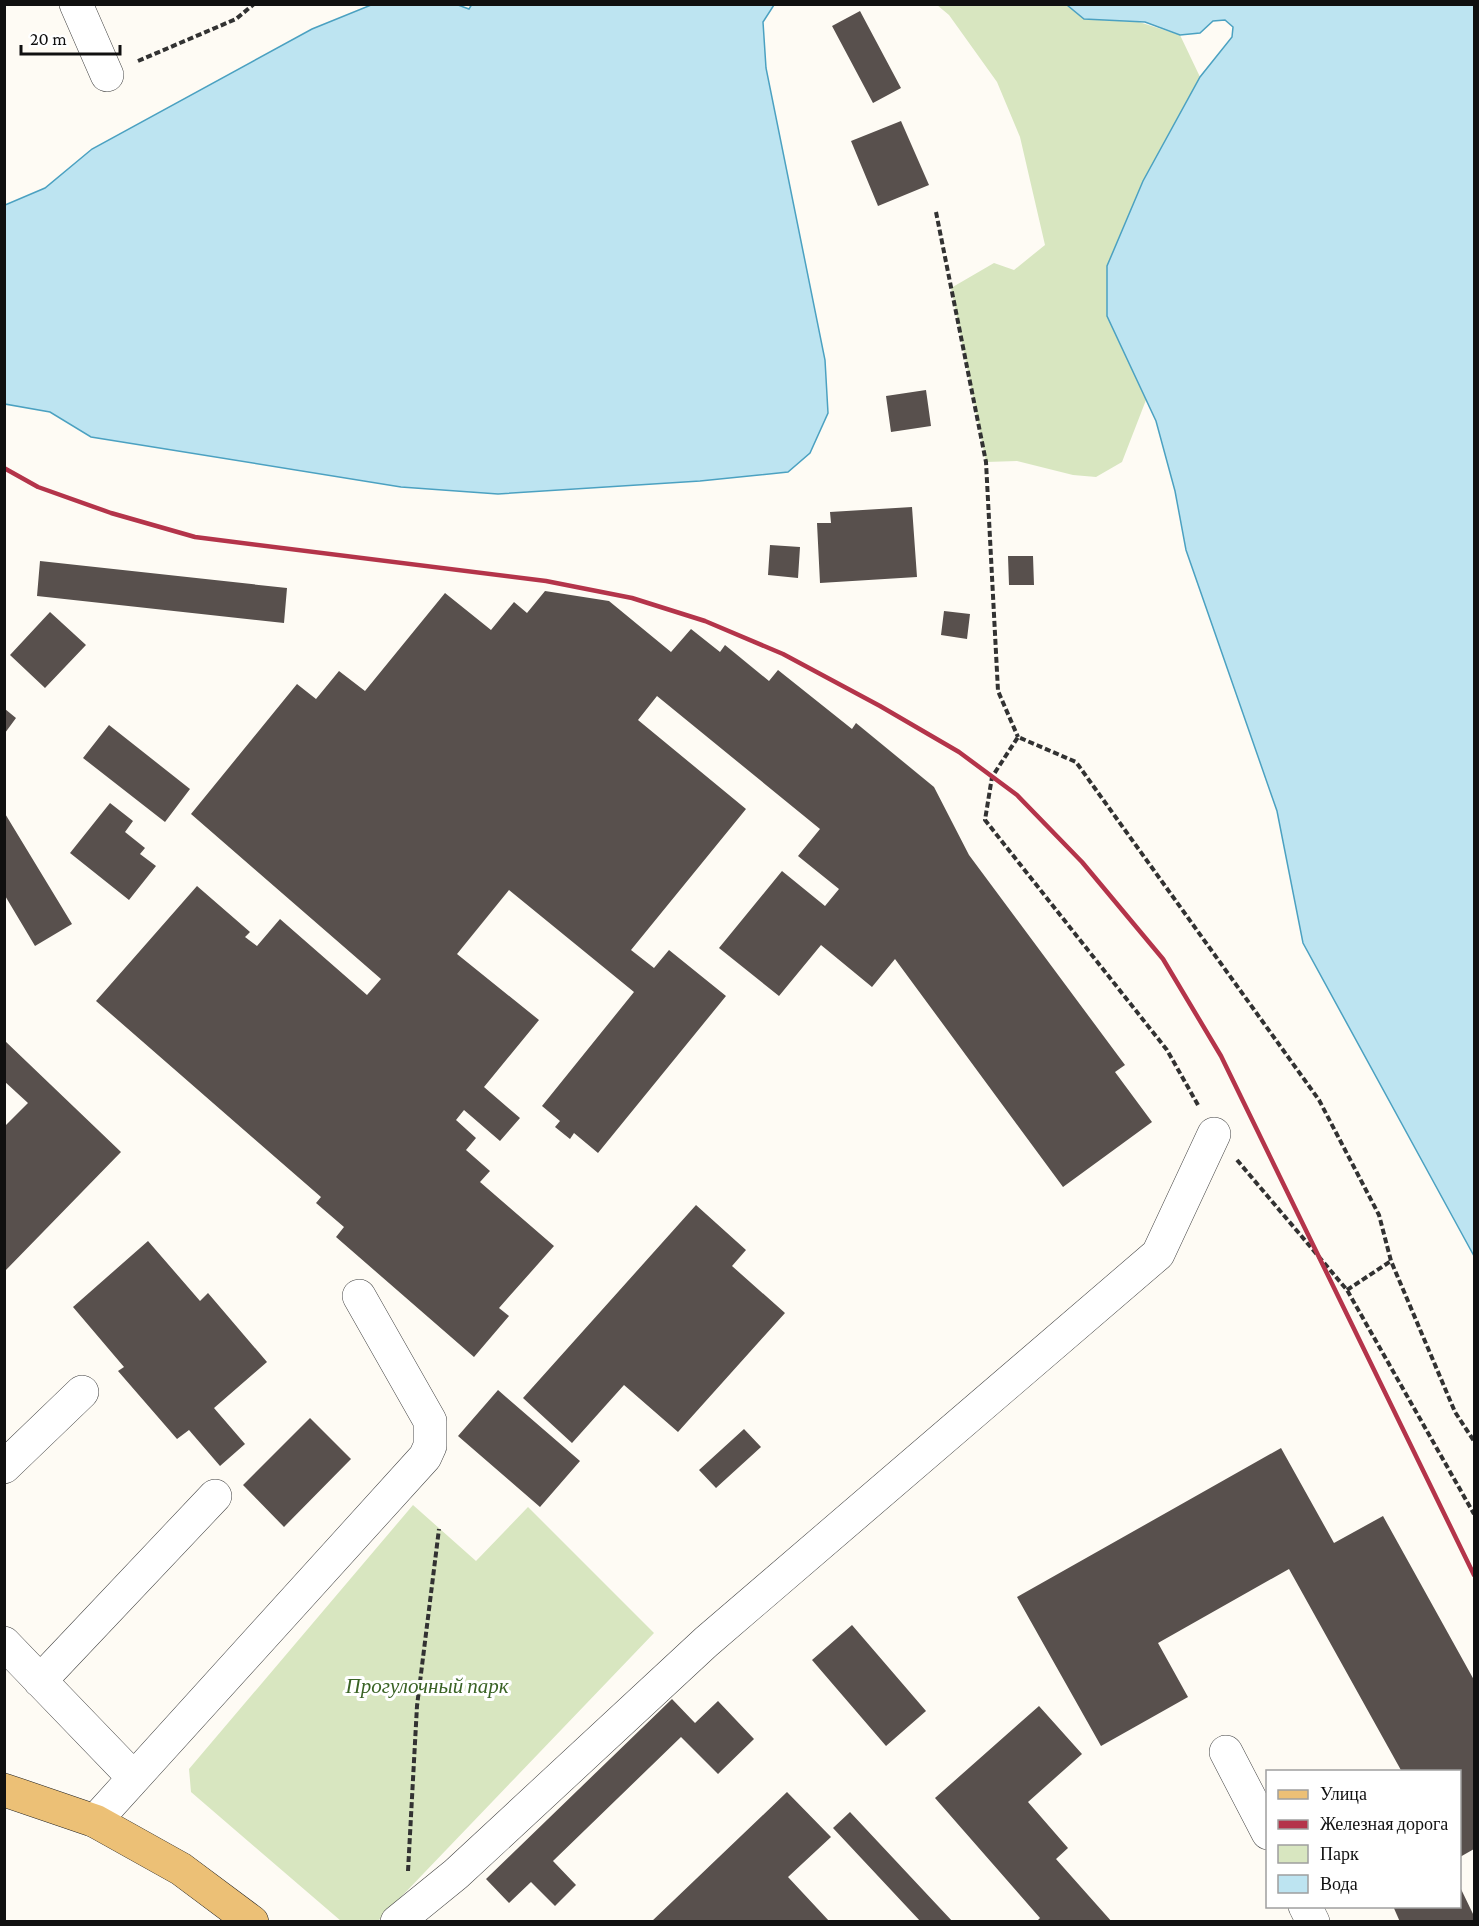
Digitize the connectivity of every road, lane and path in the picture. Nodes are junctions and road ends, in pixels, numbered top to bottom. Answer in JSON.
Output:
{"nodes":[{"id":1,"x":76,"y":4,"type":"edge"},
{"id":2,"x":254,"y":4,"type":"edge"},
{"id":3,"x":107,"y":75,"type":"joint"},
{"id":4,"x":936,"y":212,"type":"dead end"},
{"id":5,"x":1018,"y":737,"type":"junction"},
{"id":6,"x":1214,"y":1134,"type":"junction"},
{"id":7,"x":1391,"y":1261,"type":"junction"},
{"id":8,"x":1347,"y":1290,"type":"junction"},
{"id":9,"x":359,"y":1296,"type":"dead end"},
{"id":10,"x":82,"y":1392,"type":"dead end"},
{"id":11,"x":1474,"y":1441,"type":"edge"},
{"id":12,"x":4,"y":1467,"type":"edge"},
{"id":13,"x":214,"y":1496,"type":"dead end"},
{"id":14,"x":1474,"y":1514,"type":"edge"},
{"id":15,"x":438,"y":1529,"type":"dead end"},
{"id":16,"x":4,"y":1643,"type":"edge"},
{"id":17,"x":40,"y":1681,"type":"junction"},
{"id":18,"x":1226,"y":1752,"type":"dead end"},
{"id":19,"x":134,"y":1778,"type":"junction"},
{"id":20,"x":4,"y":1790,"type":"edge"},
{"id":21,"x":95,"y":1821,"type":"junction"},
{"id":22,"x":1266,"y":1829,"type":"edge"},
{"id":23,"x":1306,"y":1908,"type":"edge"},
{"id":24,"x":401,"y":1918,"type":"edge"},
{"id":25,"x":252,"y":1922,"type":"edge"},
{"id":26,"x":1313,"y":1922,"type":"edge"}],
"edges":[{"from":1,"to":3,"type":"lane"},
{"from":2,"to":3,"type":"path"},
{"from":4,"to":5,"type":"path"},
{"from":5,"to":6,"type":"path"},
{"from":5,"to":7,"type":"path"},
{"from":6,"to":8,"type":"path"},
{"from":6,"to":24,"type":"lane"},
{"from":7,"to":8,"type":"path"},
{"from":7,"to":11,"type":"path"},
{"from":8,"to":14,"type":"path"},
{"from":9,"to":19,"type":"lane"},
{"from":10,"to":12,"type":"lane"},
{"from":13,"to":17,"type":"lane"},
{"from":15,"to":24,"type":"path"},
{"from":16,"to":17,"type":"lane"},
{"from":17,"to":19,"type":"lane"},
{"from":18,"to":22,"type":"lane"},
{"from":19,"to":21,"type":"lane"},
{"from":20,"to":21,"type":"main road"},
{"from":21,"to":25,"type":"main road"},
{"from":23,"to":26,"type":"lane"}]}
